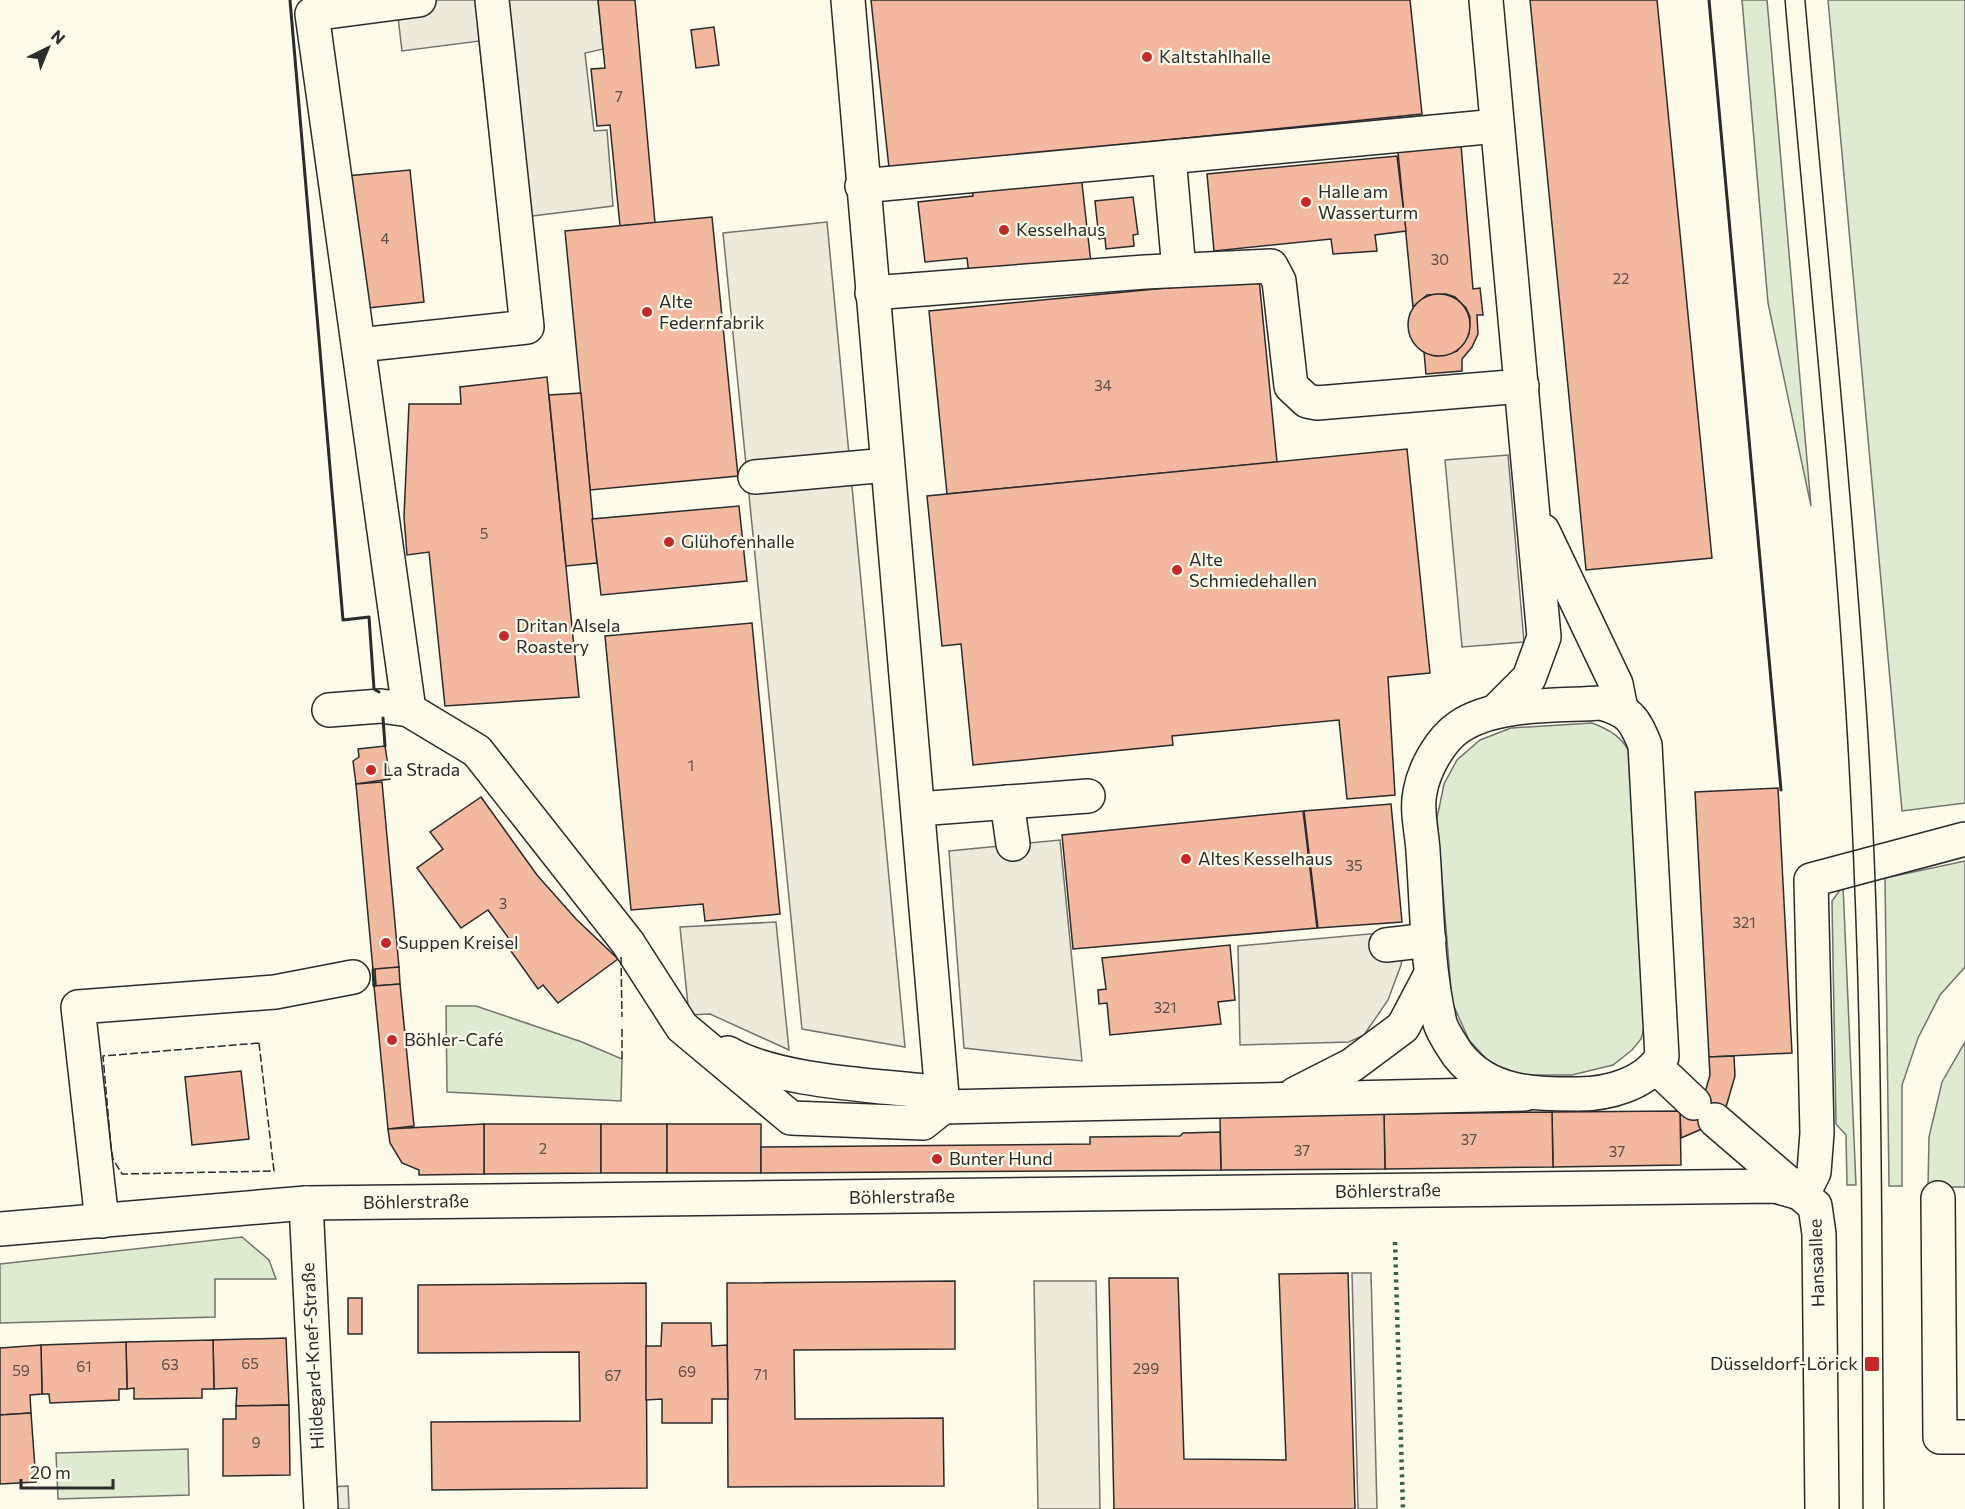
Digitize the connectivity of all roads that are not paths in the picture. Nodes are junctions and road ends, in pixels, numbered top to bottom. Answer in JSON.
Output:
{"nodes":[{"id":1,"x":419,"y":0,"type":"edge"},
{"id":2,"x":492,"y":0,"type":"edge"},
{"id":3,"x":848,"y":0,"type":"edge"},
{"id":4,"x":1486,"y":0,"type":"edge"},
{"id":5,"x":1497,"y":126,"type":"junction"},
{"id":6,"x":1169,"y":157,"type":"junction"},
{"id":7,"x":862,"y":186,"type":"junction"},
{"id":8,"x":1179,"y":270,"type":"junction"},
{"id":9,"x":872,"y":293,"type":"junction"},
{"id":10,"x":358,"y":345,"type":"junction"},
{"id":11,"x":1522,"y":386,"type":"junction"},
{"id":12,"x":887,"y":465,"type":"junction"},
{"id":13,"x":755,"y":477,"type":"dead end"},
{"id":14,"x":1534,"y":513,"type":"junction"},
{"id":15,"x":1621,"y":709,"type":"junction"},
{"id":16,"x":329,"y":710,"type":"dead end"},
{"id":17,"x":409,"y":710,"type":"junction"},
{"id":18,"x":1496,"y":711,"type":"junction"},
{"id":19,"x":1088,"y":796,"type":"dead end"},
{"id":20,"x":1007,"y":802,"type":"junction"},
{"id":21,"x":918,"y":809,"type":"junction"},
{"id":22,"x":1965,"y":839,"type":"edge"},
{"id":23,"x":1013,"y":844,"type":"dead end"},
{"id":24,"x":1429,"y":940,"type":"junction"},
{"id":25,"x":1386,"y":945,"type":"dead end"},
{"id":26,"x":1431,"y":974,"type":"junction"},
{"id":27,"x":352,"y":977,"type":"dead end"},
{"id":28,"x":682,"y":1027,"type":"junction"},
{"id":29,"x":1656,"y":1067,"type":"junction"},
{"id":30,"x":1525,"y":1094,"type":"junction"},
{"id":31,"x":1282,"y":1099,"type":"junction"},
{"id":32,"x":942,"y":1100,"type":"junction"},
{"id":33,"x":1803,"y":1194,"type":"junction"},
{"id":34,"x":1938,"y":1198,"type":"dead end"},
{"id":35,"x":306,"y":1203,"type":"junction"},
{"id":36,"x":102,"y":1221,"type":"junction"},
{"id":37,"x":0,"y":1229,"type":"edge"},
{"id":38,"x":1965,"y":1437,"type":"edge"},
{"id":39,"x":321,"y":1509,"type":"edge"},
{"id":40,"x":1821,"y":1509,"type":"edge"}],
"edges":[{"from":1,"to":10,"type":"street"},
{"from":2,"to":10,"type":"street"},
{"from":3,"to":7,"type":"street"},
{"from":4,"to":5,"type":"street"},
{"from":5,"to":6,"type":"street"},
{"from":5,"to":11,"type":"street"},
{"from":6,"to":7,"type":"street"},
{"from":6,"to":8,"type":"street"},
{"from":7,"to":9,"type":"street"},
{"from":8,"to":9,"type":"street"},
{"from":8,"to":11,"type":"street"},
{"from":9,"to":12,"type":"street"},
{"from":10,"to":17,"type":"street"},
{"from":11,"to":14,"type":"street"},
{"from":12,"to":13,"type":"street"},
{"from":12,"to":21,"type":"street"},
{"from":14,"to":15,"type":"street"},
{"from":14,"to":18,"type":"street"},
{"from":15,"to":18,"type":"street"},
{"from":15,"to":29,"type":"street"},
{"from":16,"to":17,"type":"street"},
{"from":17,"to":28,"type":"street"},
{"from":18,"to":24,"type":"street"},
{"from":19,"to":20,"type":"street"},
{"from":20,"to":21,"type":"street"},
{"from":20,"to":23,"type":"street"},
{"from":21,"to":32,"type":"street"},
{"from":22,"to":33,"type":"street","name":"Hansaallee"},
{"from":24,"to":25,"type":"street"},
{"from":24,"to":26,"type":"street"},
{"from":26,"to":30,"type":"street"},
{"from":26,"to":31,"type":"street"},
{"from":27,"to":36,"type":"street"},
{"from":28,"to":32,"type":"street"},
{"from":28,"to":32,"type":"street"},
{"from":29,"to":30,"type":"street"},
{"from":29,"to":33,"type":"street"},
{"from":30,"to":31,"type":"street"},
{"from":31,"to":32,"type":"street"},
{"from":33,"to":35,"type":"street","name":"Böhlerstraße"},
{"from":33,"to":40,"type":"street","name":"Hansaallee"},
{"from":34,"to":38,"type":"street"},
{"from":35,"to":36,"type":"street","name":"Böhlerstraße"},
{"from":35,"to":39,"type":"street","name":"Hildegard-Knef-Straße"},
{"from":36,"to":37,"type":"street","name":"Böhlerstraße"}]}
